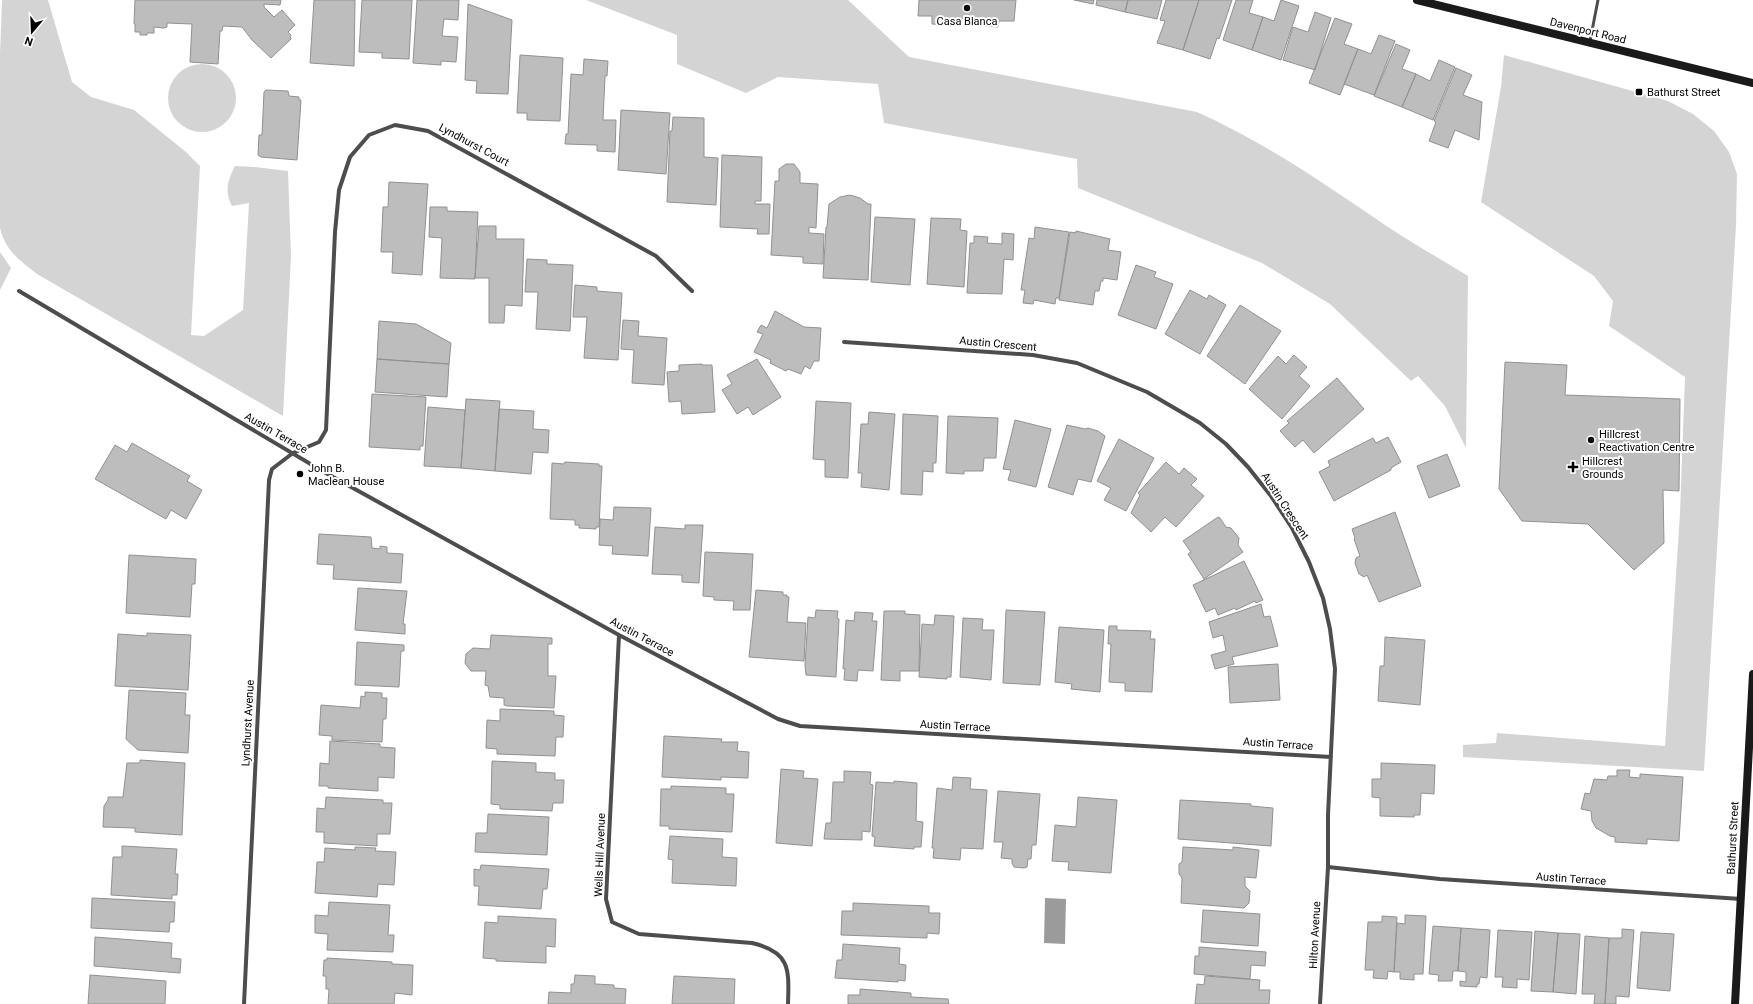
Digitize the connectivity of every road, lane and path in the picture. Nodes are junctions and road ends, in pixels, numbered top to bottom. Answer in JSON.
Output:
{"nodes":[{"id":1,"x":1420,"y":0,"type":"edge"},
{"id":2,"x":1598,"y":0,"type":"edge"},
{"id":3,"x":1589,"y":43,"type":"junction"},
{"id":4,"x":1753,"y":83,"type":"edge"},
{"id":5,"x":18,"y":291,"type":"dead end"},
{"id":6,"x":692,"y":291,"type":"dead end"},
{"id":7,"x":844,"y":342,"type":"dead end"},
{"id":8,"x":293,"y":453,"type":"junction"},
{"id":9,"x":620,"y":635,"type":"junction"},
{"id":10,"x":1753,"y":674,"type":"edge"},
{"id":11,"x":1331,"y":757,"type":"junction"},
{"id":12,"x":1328,"y":867,"type":"junction"},
{"id":13,"x":1741,"y":899,"type":"junction"},
{"id":14,"x":244,"y":1004,"type":"edge"},
{"id":15,"x":788,"y":1004,"type":"edge"},
{"id":16,"x":1320,"y":1004,"type":"edge"},
{"id":17,"x":1735,"y":1004,"type":"edge"}],
"edges":[{"from":1,"to":3,"type":"street","name":"Davenport Road"},
{"from":2,"to":3,"type":"lane"},
{"from":3,"to":4,"type":"street","name":"Davenport Road"},
{"from":5,"to":8,"type":"street","name":"Austin Terrace"},
{"from":6,"to":8,"type":"street","name":"Lyndhurst Court"},
{"from":7,"to":11,"type":"street","name":"Austin Crescent"},
{"from":8,"to":9,"type":"street","name":"Austin Terrace"},
{"from":8,"to":14,"type":"street","name":"Lyndhurst Avenue"},
{"from":9,"to":11,"type":"street","name":"Austin Terrace"},
{"from":9,"to":15,"type":"street","name":"Wells Hill Avenue"},
{"from":10,"to":13,"type":"street","name":"Bathurst Street"},
{"from":11,"to":12,"type":"street","name":"Austin Crescent"},
{"from":12,"to":13,"type":"street","name":"Austin Terrace"},
{"from":12,"to":16,"type":"street","name":"Hilton Avenue"},
{"from":13,"to":17,"type":"street","name":"Bathurst Street"}]}
